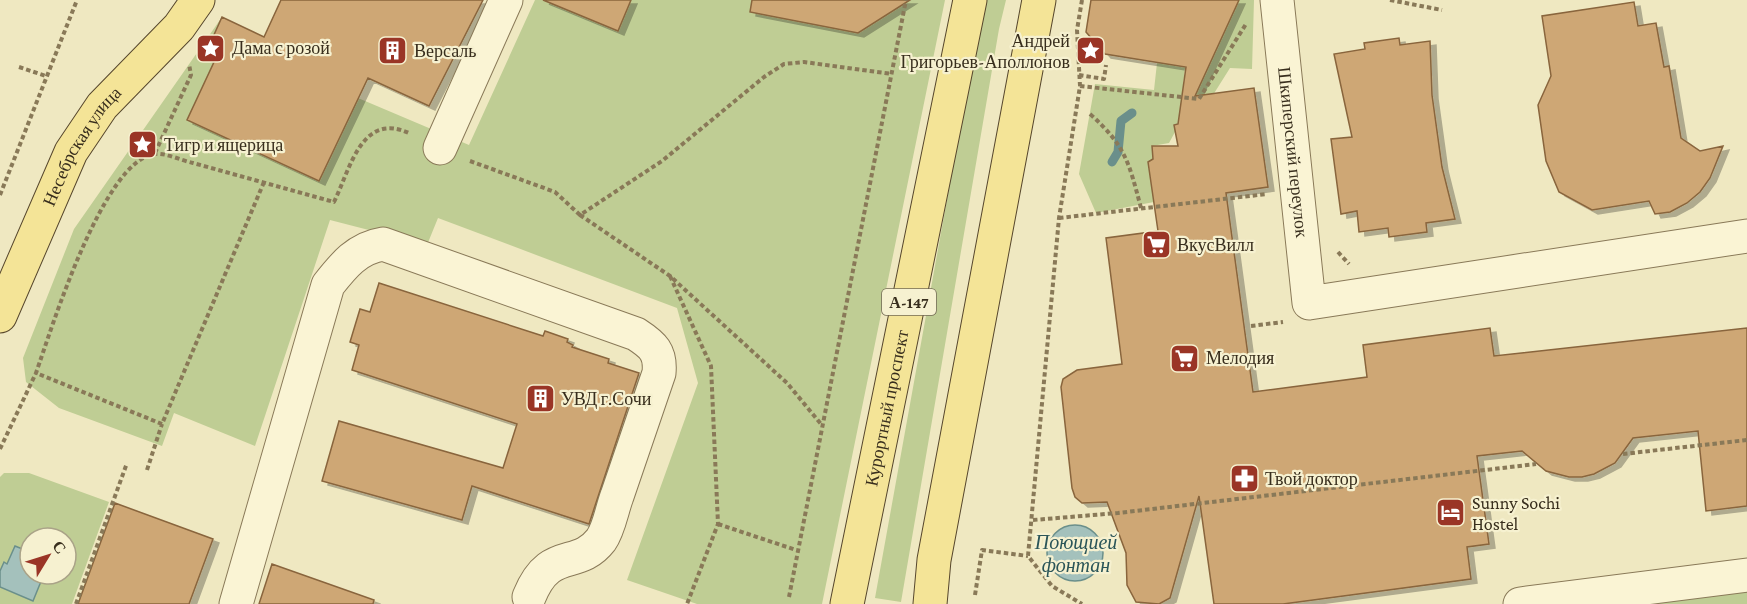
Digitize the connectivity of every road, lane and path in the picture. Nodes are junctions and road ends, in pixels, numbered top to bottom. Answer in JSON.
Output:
{"nodes":[{"id":1,"x":77,"y":0,"type":"edge"},
{"id":2,"x":198,"y":0,"type":"edge"},
{"id":3,"x":216,"y":0,"type":"edge"},
{"id":4,"x":506,"y":0,"type":"edge"},
{"id":5,"x":906,"y":0,"type":"edge"},
{"id":6,"x":970,"y":0,"type":"edge"},
{"id":7,"x":1039,"y":0,"type":"edge"},
{"id":8,"x":1082,"y":0,"type":"edge"},
{"id":9,"x":1277,"y":0,"type":"edge"},
{"id":10,"x":1390,"y":0,"type":"edge"},
{"id":11,"x":1408,"y":2,"type":"edge"},
{"id":12,"x":1442,"y":10,"type":"dead end"},
{"id":13,"x":1248,"y":20,"type":"dead end"},
{"id":14,"x":179,"y":27,"type":"junction"},
{"id":15,"x":1106,"y":65,"type":"dead end"},
{"id":16,"x":19,"y":66,"type":"dead end"},
{"id":17,"x":1079,"y":75,"type":"junction"},
{"id":18,"x":46,"y":76,"type":"junction"},
{"id":19,"x":1080,"y":86,"type":"junction"},
{"id":20,"x":1090,"y":114,"type":"dead end"},
{"id":21,"x":440,"y":148,"type":"dead end"},
{"id":22,"x":1297,"y":190,"type":"junction"},
{"id":23,"x":0,"y":195,"type":"edge"},
{"id":24,"x":1141,"y":208,"type":"junction"},
{"id":25,"x":580,"y":215,"type":"dead end"},
{"id":26,"x":1059,"y":218,"type":"junction"},
{"id":27,"x":1747,"y":236,"type":"edge"},
{"id":28,"x":1337,"y":243,"type":"dead end"},
{"id":29,"x":1356,"y":265,"type":"dead end"},
{"id":30,"x":670,"y":276,"type":"junction"},
{"id":31,"x":0,"y":316,"type":"edge"},
{"id":32,"x":36,"y":373,"type":"dead end"},
{"id":33,"x":162,"y":424,"type":"dead end"},
{"id":34,"x":821,"y":424,"type":"junction"},
{"id":35,"x":1747,"y":440,"type":"edge"},
{"id":36,"x":0,"y":449,"type":"edge"},
{"id":37,"x":1623,"y":454,"type":"dead end"},
{"id":38,"x":127,"y":463,"type":"dead end"},
{"id":39,"x":1536,"y":464,"type":"dead end"},
{"id":40,"x":147,"y":470,"type":"dead end"},
{"id":41,"x":1033,"y":520,"type":"junction"},
{"id":42,"x":718,"y":524,"type":"junction"},
{"id":43,"x":799,"y":550,"type":"junction"},
{"id":44,"x":1028,"y":556,"type":"junction"},
{"id":45,"x":1747,"y":574,"type":"edge"},
{"id":46,"x":975,"y":595,"type":"dead end"},
{"id":47,"x":514,"y":597,"type":"edge"},
{"id":48,"x":789,"y":597,"type":"dead end"},
{"id":49,"x":76,"y":604,"type":"edge"},
{"id":50,"x":236,"y":604,"type":"edge"},
{"id":51,"x":687,"y":604,"type":"edge"},
{"id":52,"x":847,"y":604,"type":"edge"},
{"id":53,"x":930,"y":604,"type":"edge"},
{"id":54,"x":1082,"y":604,"type":"edge"},
{"id":55,"x":1520,"y":604,"type":"edge"}],
"edges":[{"from":1,"to":18,"type":"path"},
{"from":2,"to":14,"type":"main road","name":"Несебрская улица"},
{"from":3,"to":14,"type":"main road"},
{"from":4,"to":21,"type":"street"},
{"from":5,"to":34,"type":"path"},
{"from":6,"to":52,"type":"main road","name":"Курортный проспект","number":"А-147"},
{"from":7,"to":53,"type":"main road"},
{"from":8,"to":17,"type":"path"},
{"from":9,"to":22,"type":"street","name":"Шкиперский переулок"},
{"from":10,"to":11,"type":"path"},
{"from":11,"to":12,"type":"path"},
{"from":13,"to":19,"type":"path"},
{"from":14,"to":31,"type":"main road","name":"Несебрская улица"},
{"from":15,"to":17,"type":"path"},
{"from":16,"to":18,"type":"path"},
{"from":17,"to":19,"type":"path"},
{"from":18,"to":23,"type":"path"},
{"from":19,"to":26,"type":"path"},
{"from":20,"to":24,"type":"path"},
{"from":22,"to":24,"type":"path"},
{"from":22,"to":27,"type":"street","name":"Шкиперский переулок"},
{"from":24,"to":26,"type":"path"},
{"from":25,"to":30,"type":"path"},
{"from":26,"to":41,"type":"path"},
{"from":28,"to":29,"type":"path"},
{"from":30,"to":34,"type":"path"},
{"from":30,"to":42,"type":"path"},
{"from":32,"to":36,"type":"path"},
{"from":33,"to":40,"type":"path"},
{"from":34,"to":43,"type":"path"},
{"from":35,"to":37,"type":"path"},
{"from":38,"to":49,"type":"path"},
{"from":39,"to":41,"type":"path"},
{"from":41,"to":44,"type":"path"},
{"from":42,"to":43,"type":"path"},
{"from":42,"to":51,"type":"path"},
{"from":43,"to":48,"type":"path"},
{"from":44,"to":46,"type":"path"},
{"from":44,"to":54,"type":"path"},
{"from":45,"to":55,"type":"street"},
{"from":47,"to":50,"type":"street"}]}
